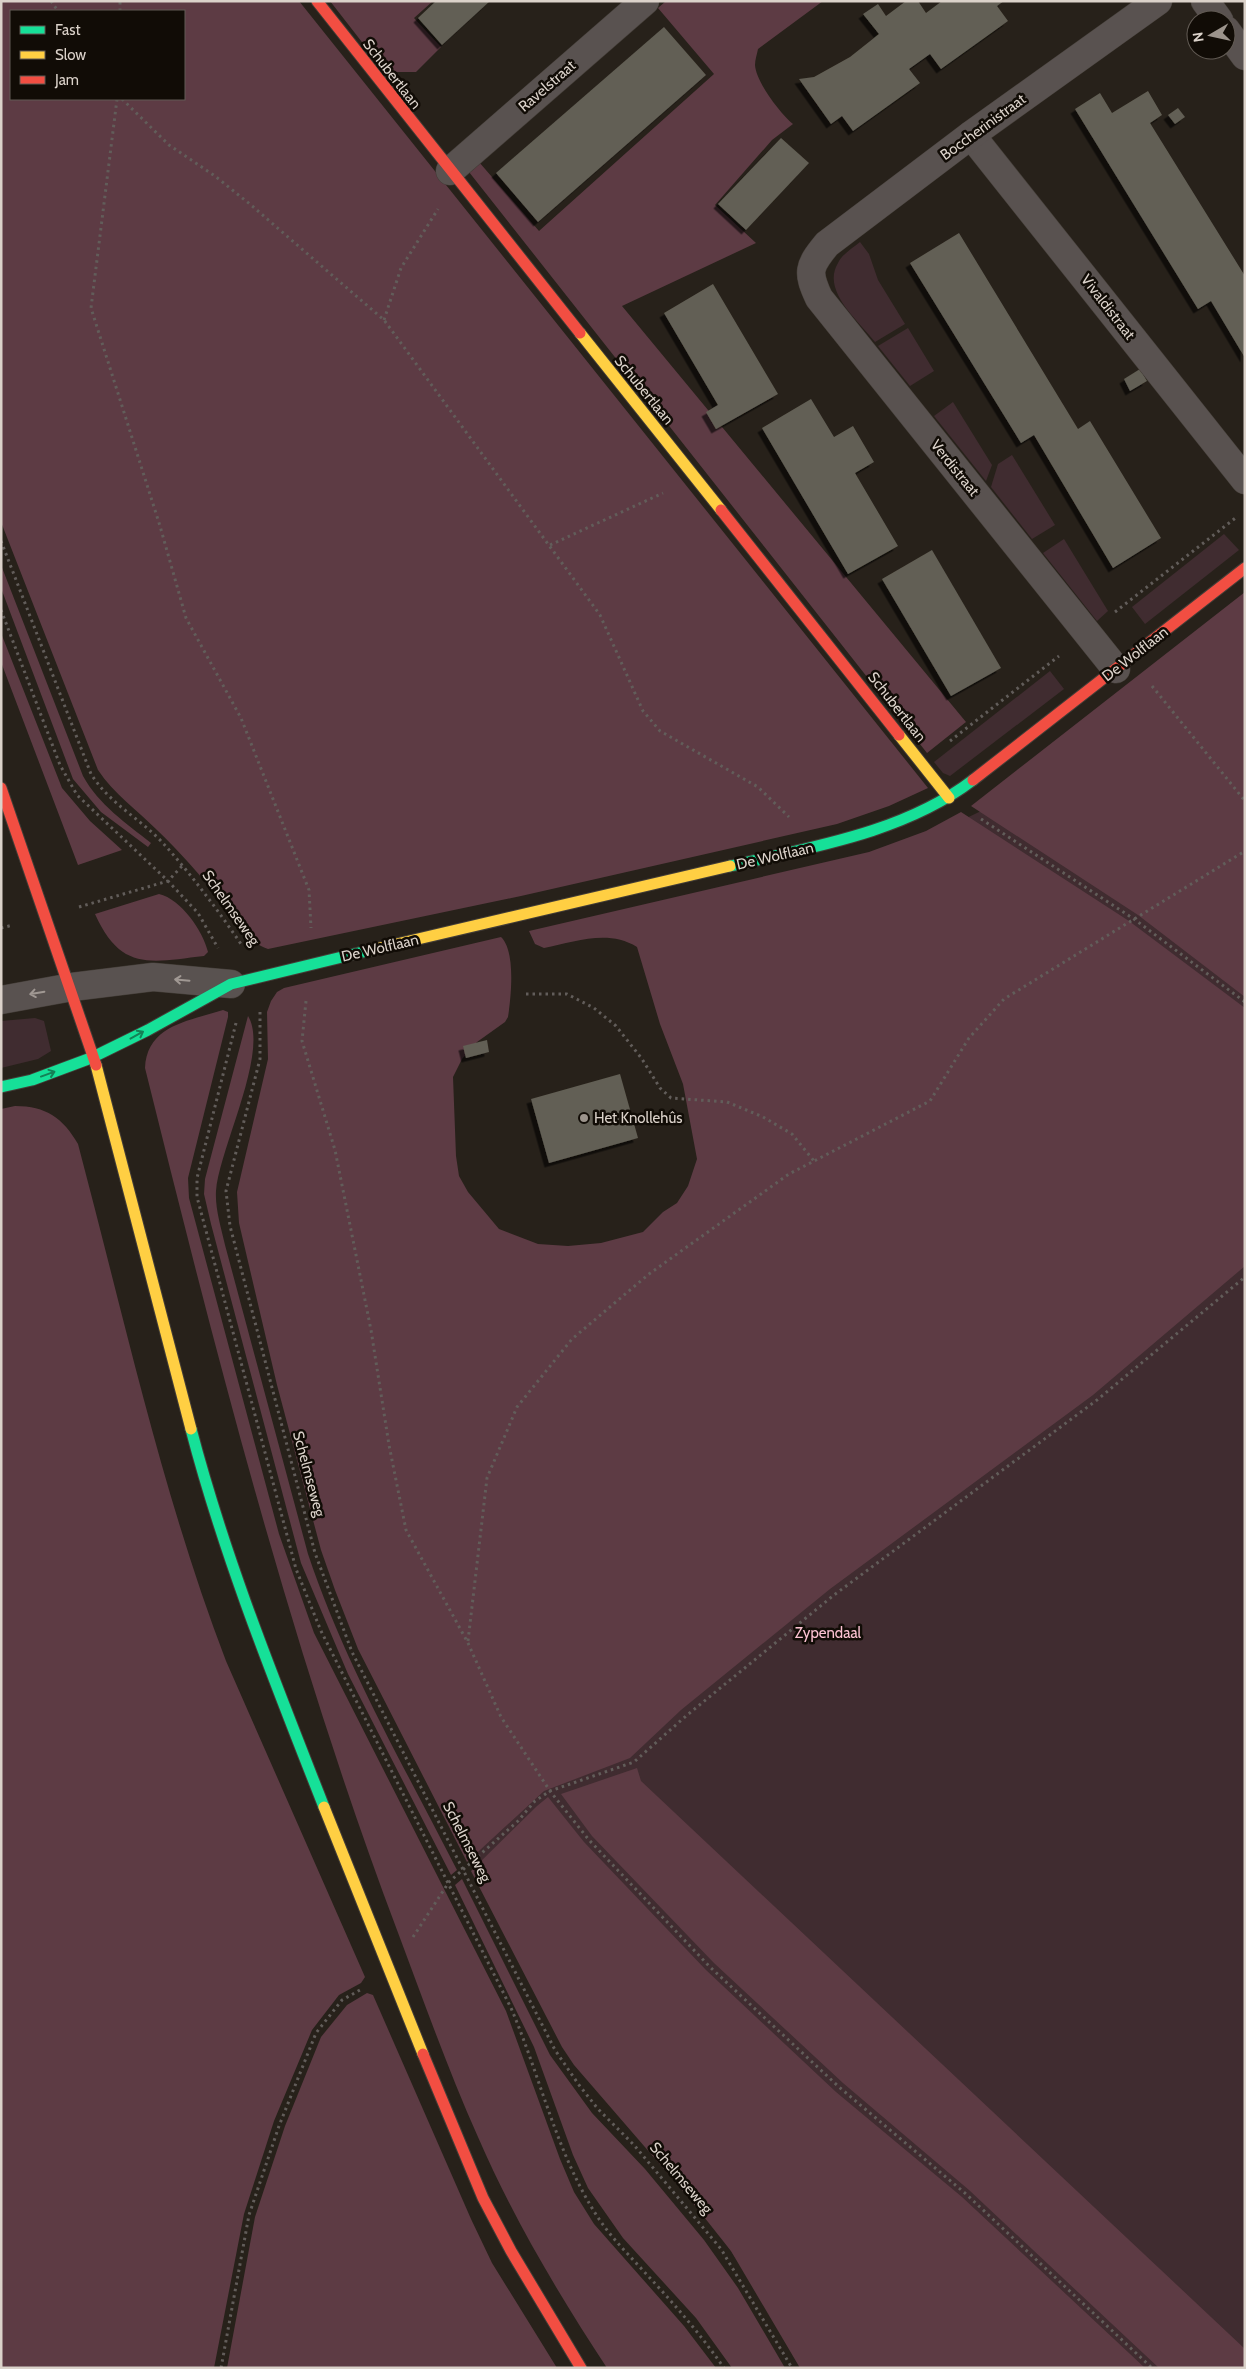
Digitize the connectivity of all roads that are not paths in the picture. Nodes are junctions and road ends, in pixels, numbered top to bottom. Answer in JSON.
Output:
{"nodes":[{"id":1,"x":316,"y":1,"type":"edge"},
{"id":2,"x":645,"y":1,"type":"edge"},
{"id":3,"x":1158,"y":1,"type":"edge"},
{"id":4,"x":1236,"y":44,"type":"edge"},
{"id":5,"x":1245,"y":56,"type":"edge"},
{"id":6,"x":971,"y":135,"type":"junction"},
{"id":7,"x":456,"y":179,"type":"junction"},
{"id":8,"x":814,"y":260,"type":"joint"},
{"id":9,"x":1245,"y":480,"type":"edge"},
{"id":10,"x":1245,"y":568,"type":"edge"},
{"id":11,"x":1123,"y":663,"type":"junction"},
{"id":12,"x":1,"y":788,"type":"edge"},
{"id":13,"x":949,"y":798,"type":"junction"},
{"id":14,"x":242,"y":980,"type":"junction"},
{"id":15,"x":72,"y":987,"type":"junction"},
{"id":16,"x":1,"y":1000,"type":"edge"},
{"id":17,"x":94,"y":1058,"type":"junction"},
{"id":18,"x":1,"y":1087,"type":"edge"},
{"id":19,"x":581,"y":2368,"type":"edge"}],
"edges":[{"from":1,"to":7,"type":"street","name":"Schubertlaan"},
{"from":2,"to":7,"type":"street","name":"Ravelstraat"},
{"from":3,"to":6,"type":"street","name":"Boccherinistraat"},
{"from":4,"to":5,"type":"street"},
{"from":6,"to":8,"type":"street","name":"Boccherinistraat"},
{"from":6,"to":9,"type":"street","name":"Vivaldistraat"},
{"from":7,"to":13,"type":"street","name":"Schubertlaan"},
{"from":8,"to":11,"type":"street","name":"Verdistraat"},
{"from":10,"to":11,"type":"street","name":"De Wolflaan"},
{"from":11,"to":13,"type":"street","name":"De Wolflaan"},
{"from":12,"to":15,"type":"street"},
{"from":13,"to":14,"type":"street","name":"De Wolflaan"},
{"from":14,"to":15,"type":"street","name":"De Wolflaan","one_way":true},
{"from":17,"to":14,"type":"street","name":"De Wolflaan","one_way":true},
{"from":15,"to":16,"type":"street","name":"De Wolflaan","one_way":true},
{"from":15,"to":17,"type":"street"},
{"from":18,"to":17,"type":"street","name":"De Wolflaan","one_way":true},
{"from":17,"to":19,"type":"street"}]}
